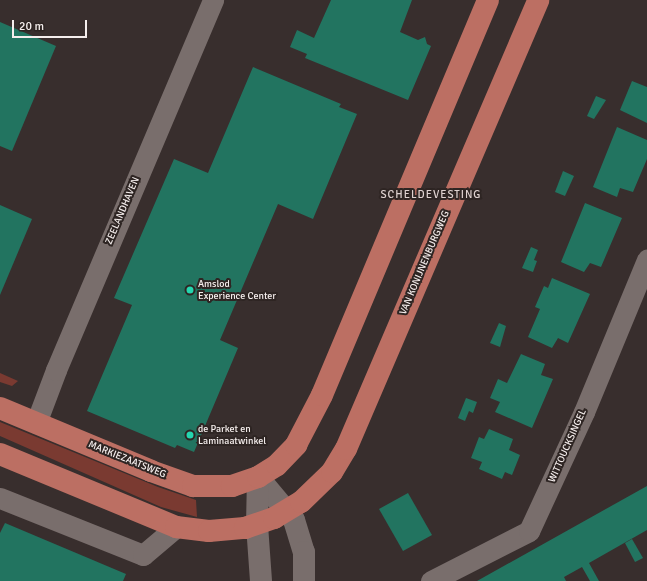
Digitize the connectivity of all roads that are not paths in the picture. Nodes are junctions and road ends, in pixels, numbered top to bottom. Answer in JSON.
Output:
{"nodes":[{"id":1,"x":213,"y":0,"type":"edge"},
{"id":2,"x":488,"y":0,"type":"edge"},
{"id":3,"x":538,"y":0,"type":"edge"},
{"id":4,"x":647,"y":260,"type":"edge"},
{"id":5,"x":0,"y":408,"type":"edge"},
{"id":6,"x":36,"y":423,"type":"junction"},
{"id":7,"x":0,"y":454,"type":"edge"},
{"id":8,"x":258,"y":477,"type":"junction"},
{"id":9,"x":0,"y":498,"type":"edge"},
{"id":10,"x":289,"y":510,"type":"junction"},
{"id":11,"x":257,"y":525,"type":"junction"},
{"id":12,"x":176,"y":527,"type":"junction"},
{"id":13,"x":261,"y":581,"type":"edge"},
{"id":14,"x":304,"y":581,"type":"edge"},
{"id":15,"x":431,"y":581,"type":"edge"}],
"edges":[{"from":1,"to":6,"type":"street","name":"ZEELANDHAVEN"},
{"from":2,"to":8,"type":"main road"},
{"from":3,"to":10,"type":"main road","name":"VAN KONIJNENBURGWEG"},
{"from":4,"to":15,"type":"street","name":"WITTOUCKSINGEL"},
{"from":5,"to":6,"type":"main road","name":"MARKIEZAATSWEG"},
{"from":6,"to":8,"type":"main road","name":"MARKIEZAATSWEG"},
{"from":7,"to":12,"type":"main road"},
{"from":8,"to":10,"type":"main road"},
{"from":8,"to":11,"type":"main road"},
{"from":9,"to":12,"type":"street"},
{"from":10,"to":11,"type":"main road","name":"VAN KONIJNENBURGWEG"},
{"from":10,"to":14,"type":"main road"},
{"from":11,"to":12,"type":"main road"},
{"from":11,"to":13,"type":"main road"}]}
